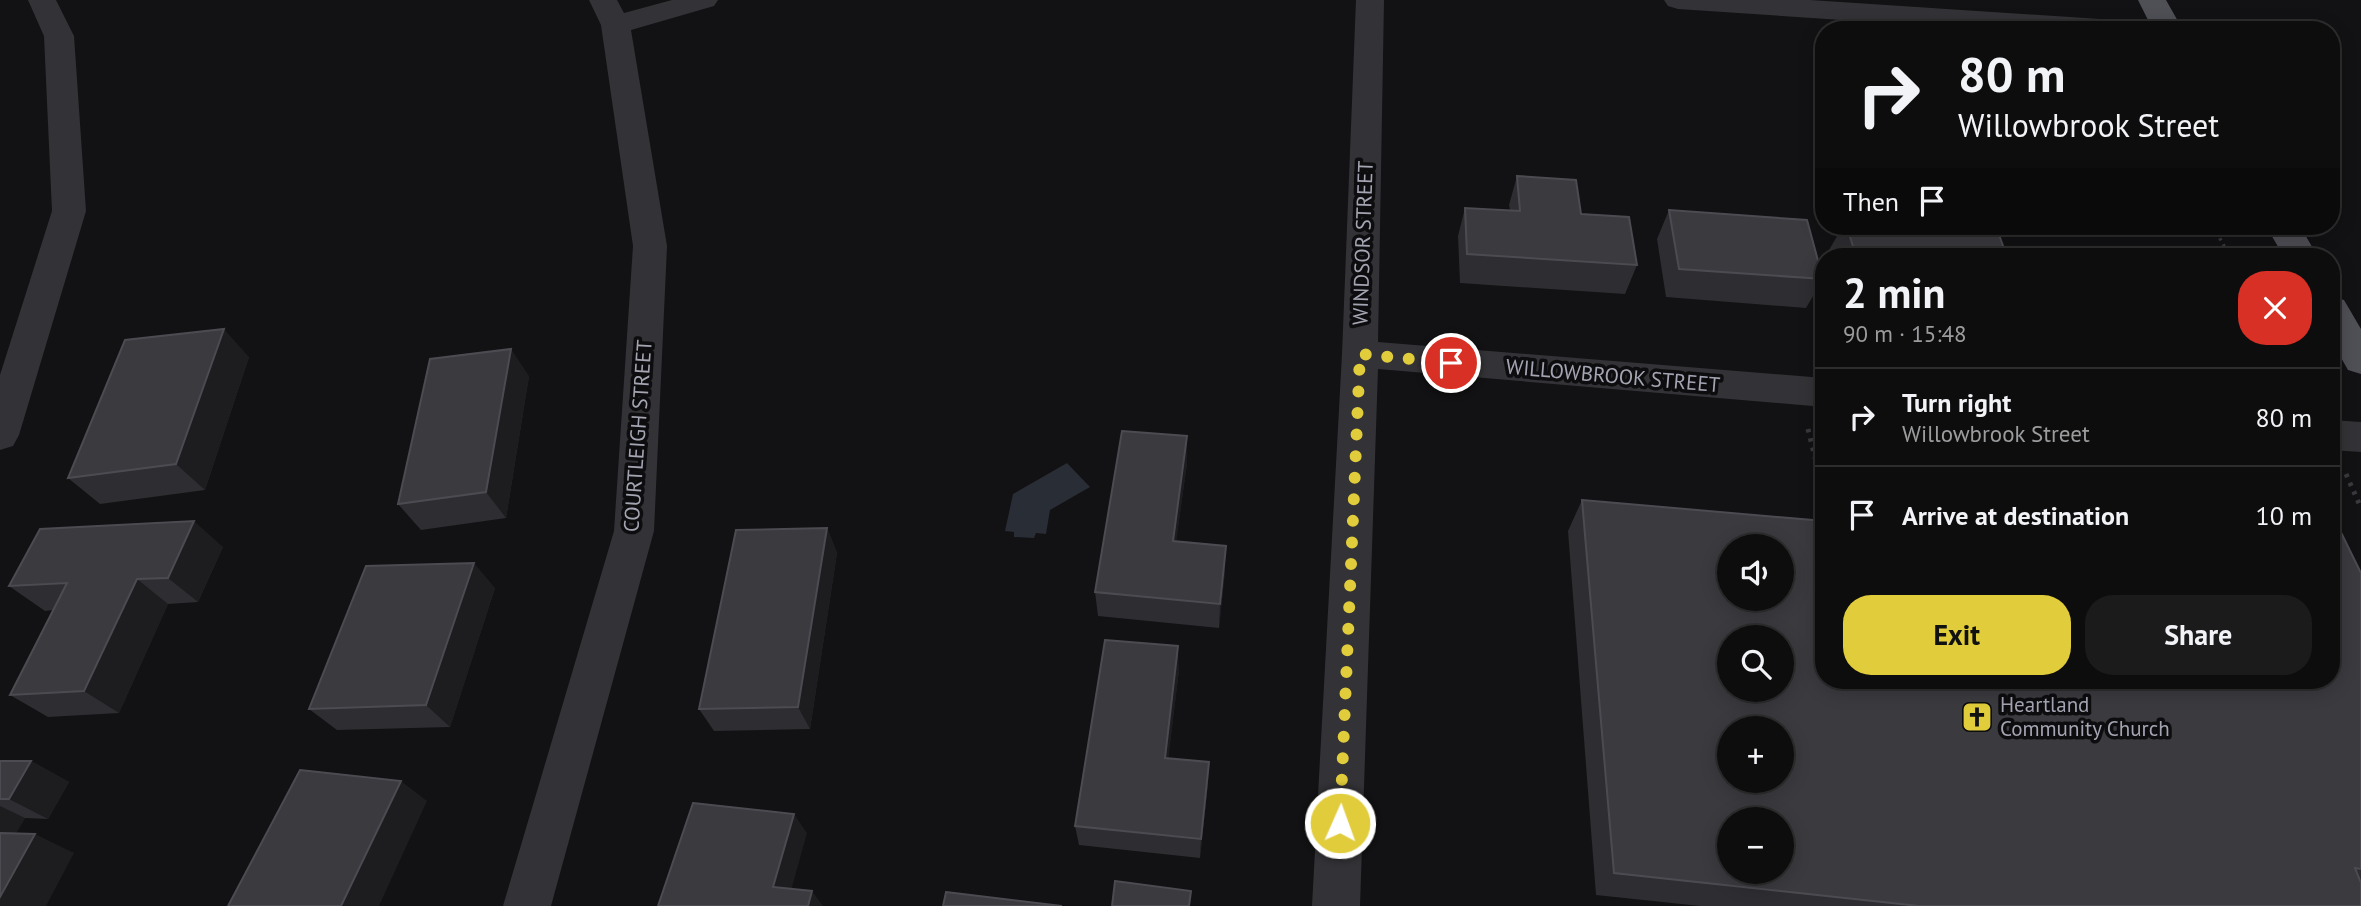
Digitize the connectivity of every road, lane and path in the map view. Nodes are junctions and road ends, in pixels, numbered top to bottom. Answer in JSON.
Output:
{"nodes":[{"id":1,"x":42,"y":0,"type":"edge"},
{"id":2,"x":705,"y":0,"type":"edge"},
{"id":3,"x":1370,"y":0,"type":"edge"},
{"id":4,"x":1678,"y":0,"type":"edge"},
{"id":5,"x":2152,"y":0,"type":"edge"},
{"id":6,"x":609,"y":12,"type":"edge"},
{"id":7,"x":1994,"y":21,"type":"edge"},
{"id":8,"x":2163,"y":21,"type":"edge"},
{"id":9,"x":2340,"y":324,"type":"edge"},
{"id":10,"x":1360,"y":354,"type":"junction"},
{"id":11,"x":2361,"y":360,"type":"edge"},
{"id":12,"x":1815,"y":392,"type":"edge"},
{"id":13,"x":1808,"y":429,"type":"dead end"},
{"id":14,"x":0,"y":435,"type":"edge"},
{"id":15,"x":2340,"y":436,"type":"edge"},
{"id":16,"x":2361,"y":437,"type":"edge"},
{"id":17,"x":1815,"y":457,"type":"edge"},
{"id":18,"x":527,"y":906,"type":"edge"},
{"id":19,"x":1336,"y":906,"type":"edge"}],
"edges":[{"from":1,"to":14,"type":"street"},
{"from":2,"to":6,"type":"street"},
{"from":3,"to":10,"type":"street","name":"WINDSOR STREET"},
{"from":4,"to":7,"type":"street"},
{"from":5,"to":8,"type":"main road"},
{"from":6,"to":18,"type":"street","name":"COURTLEIGH STREET"},
{"from":9,"to":11,"type":"main road"},
{"from":10,"to":12,"type":"street","name":"WILLOWBROOK STREET"},
{"from":10,"to":19,"type":"street","name":"WINDSOR STREET"},
{"from":13,"to":17,"type":"path"},
{"from":15,"to":16,"type":"street"}]}
